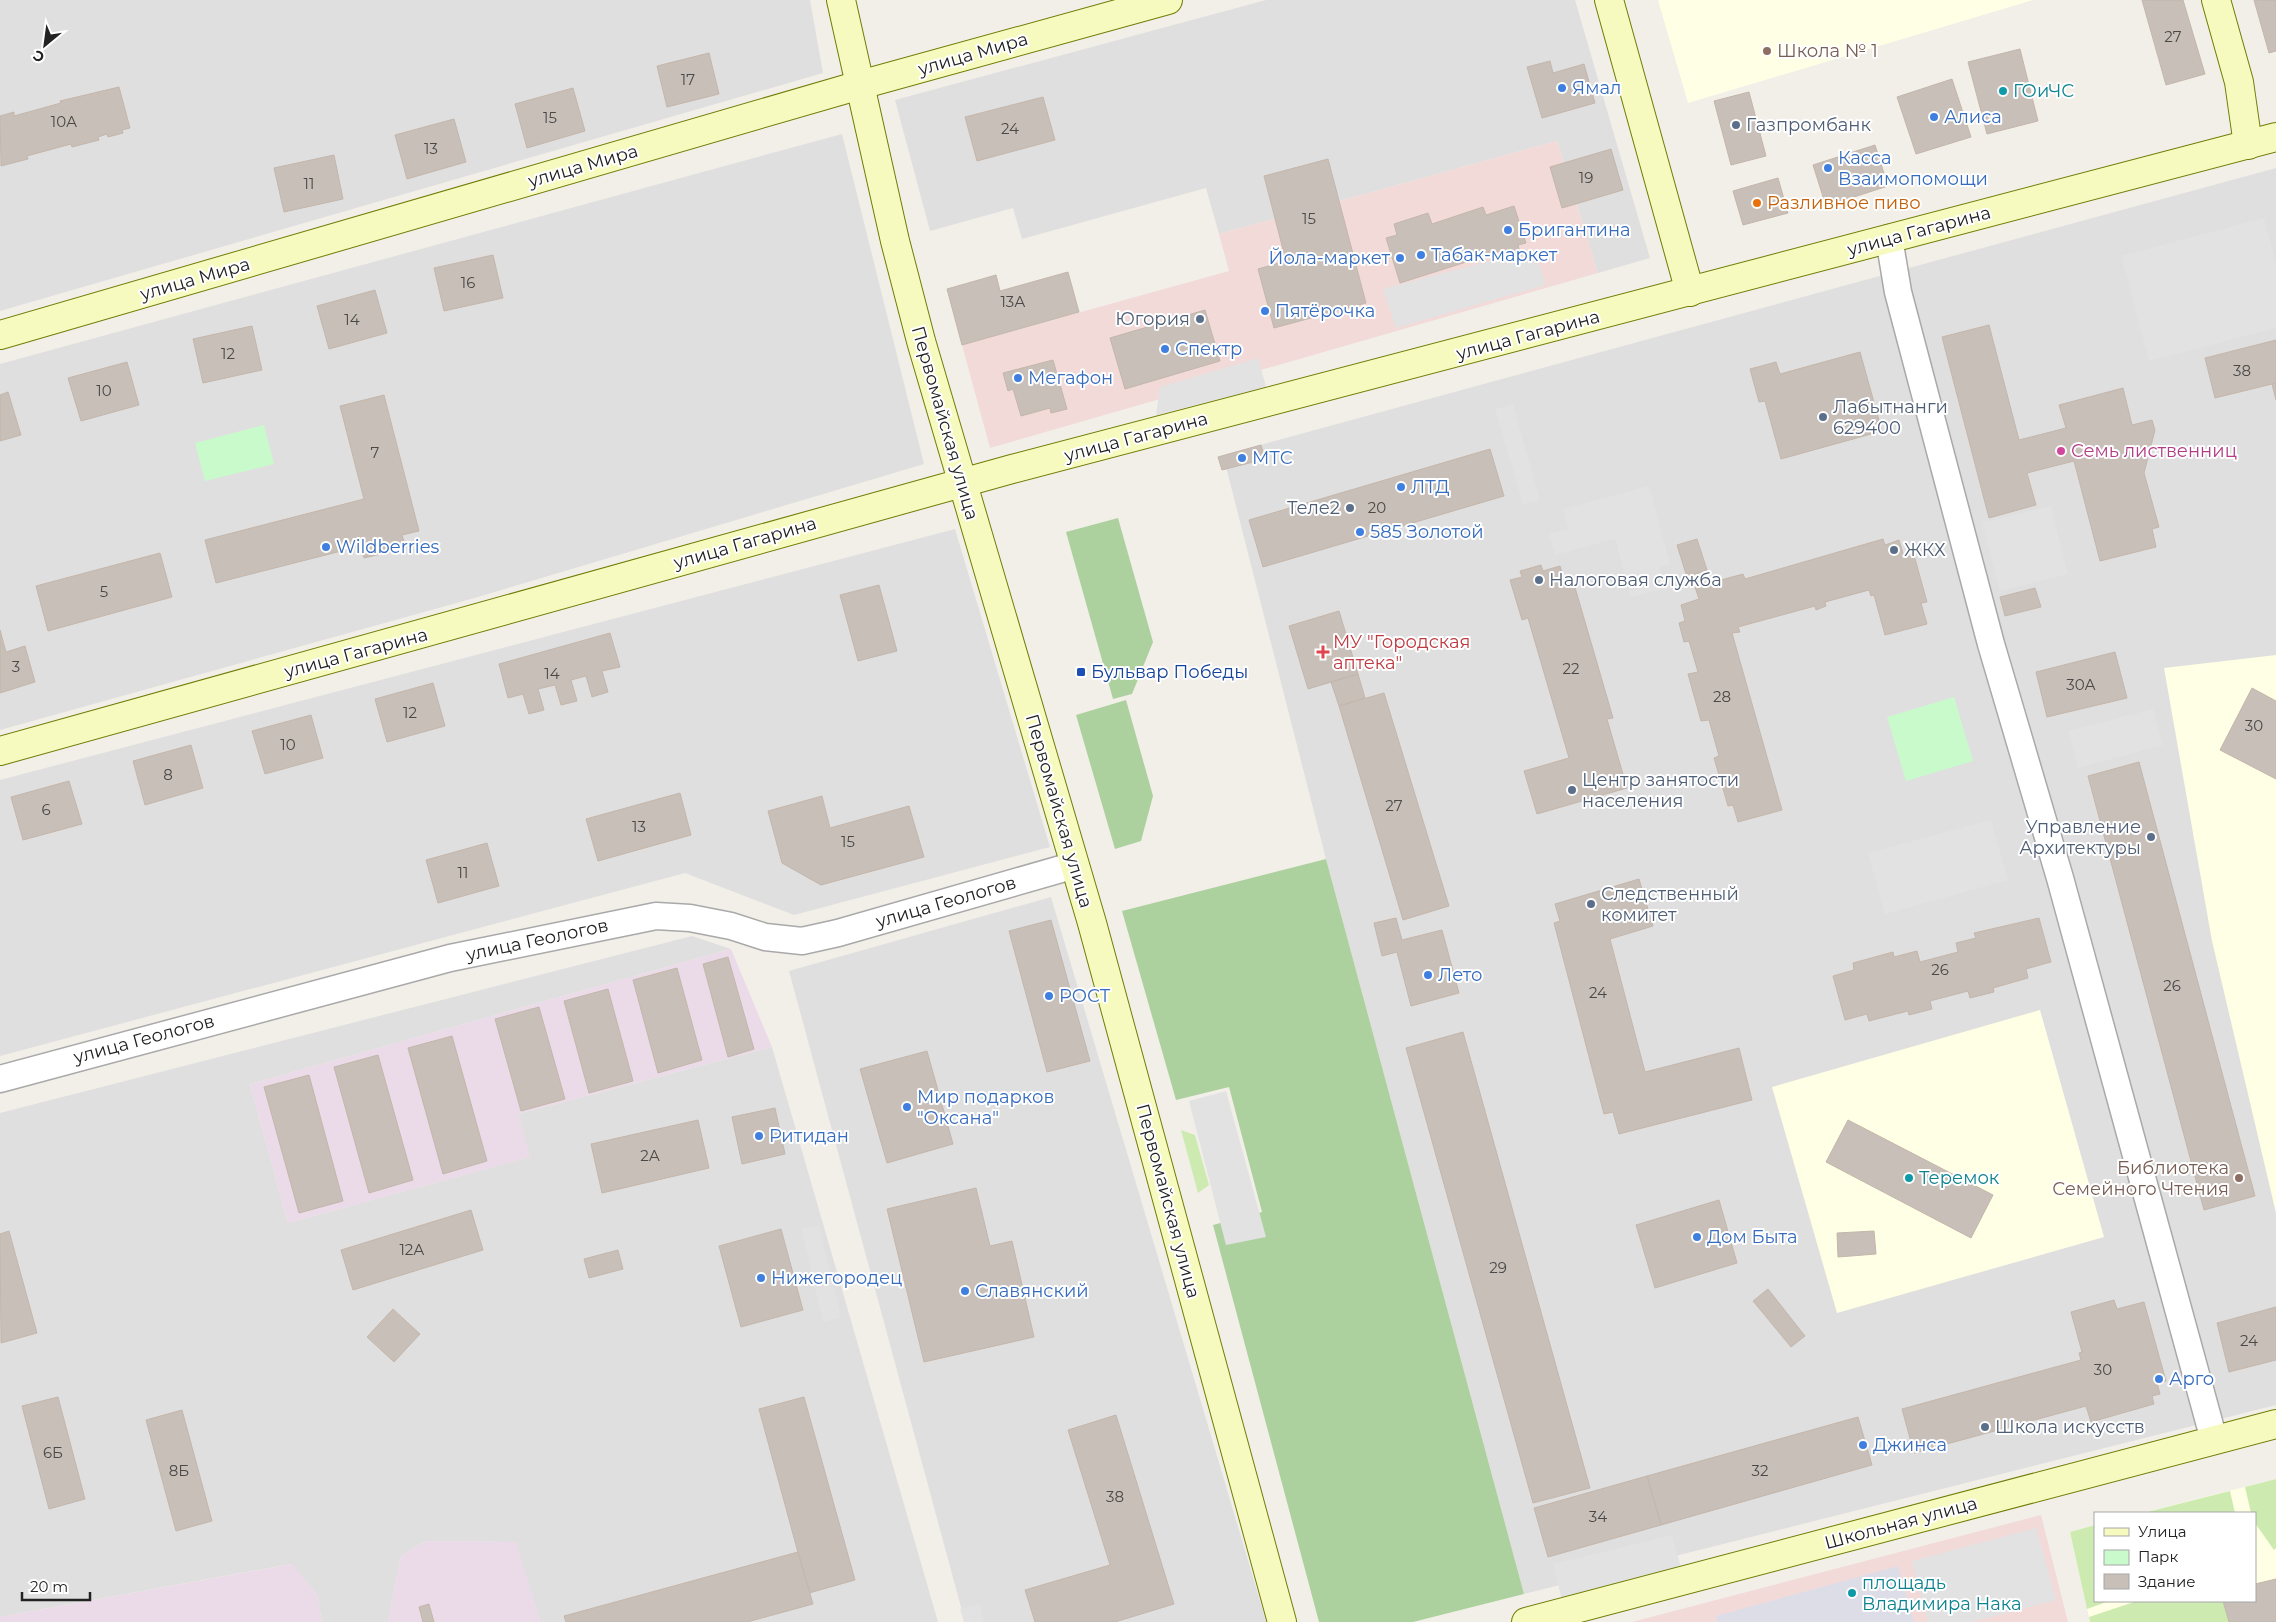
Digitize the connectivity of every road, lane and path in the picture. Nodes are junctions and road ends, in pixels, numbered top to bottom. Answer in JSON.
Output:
{"nodes":[{"id":1,"x":841,"y":0,"type":"edge"},
{"id":2,"x":1168,"y":0,"type":"edge"},
{"id":3,"x":1609,"y":0,"type":"edge"},
{"id":4,"x":2216,"y":0,"type":"edge"},
{"id":5,"x":860,"y":85,"type":"junction"},
{"id":6,"x":2276,"y":137,"type":"edge"},
{"id":7,"x":2248,"y":145,"type":"junction"},
{"id":8,"x":1889,"y":238,"type":"junction"},
{"id":9,"x":1690,"y":292,"type":"junction"},
{"id":10,"x":0,"y":335,"type":"edge"},
{"id":11,"x":962,"y":483,"type":"junction"},
{"id":12,"x":0,"y":751,"type":"edge"},
{"id":13,"x":1075,"y":865,"type":"junction"},
{"id":14,"x":0,"y":1078,"type":"edge"},
{"id":15,"x":2276,"y":1424,"type":"edge"},
{"id":16,"x":2214,"y":1440,"type":"junction"},
{"id":17,"x":1282,"y":1622,"type":"edge"},
{"id":18,"x":1526,"y":1622,"type":"edge"}],
"edges":[{"from":1,"to":5,"type":"street","name":"Первомайская улица"},
{"from":2,"to":5,"type":"street","name":"улица Мира"},
{"from":3,"to":9,"type":"street"},
{"from":4,"to":7,"type":"street"},
{"from":5,"to":10,"type":"street","name":"улица Мира"},
{"from":5,"to":11,"type":"street","name":"Первомайская улица"},
{"from":6,"to":7,"type":"street","name":"улица Гагарина"},
{"from":7,"to":8,"type":"street","name":"улица Гагарина"},
{"from":8,"to":9,"type":"street","name":"улица Гагарина"},
{"from":8,"to":16,"type":"street"},
{"from":9,"to":11,"type":"street","name":"улица Гагарина"},
{"from":11,"to":12,"type":"street","name":"улица Гагарина"},
{"from":11,"to":13,"type":"street","name":"Первомайская улица"},
{"from":13,"to":14,"type":"street","name":"улица Геологов"},
{"from":13,"to":17,"type":"street","name":"Первомайская улица"},
{"from":15,"to":16,"type":"street","name":"Школьная улица"},
{"from":16,"to":18,"type":"street","name":"Школьная улица"}]}
